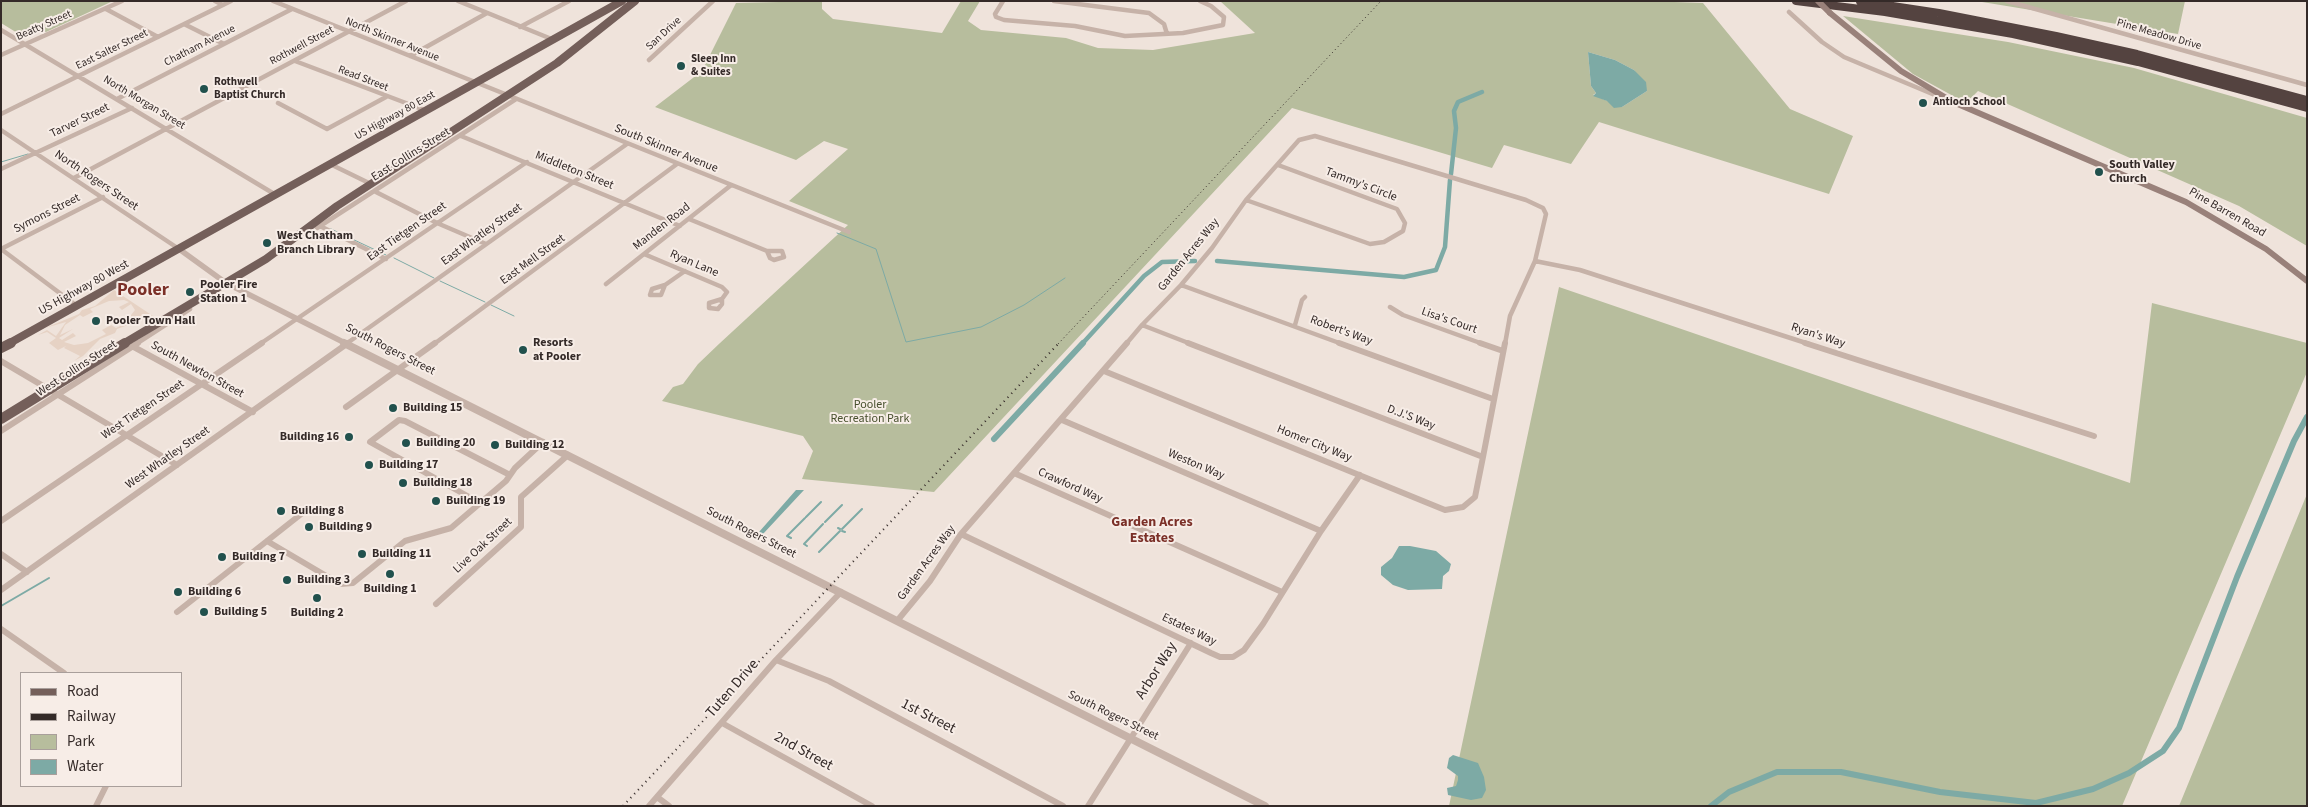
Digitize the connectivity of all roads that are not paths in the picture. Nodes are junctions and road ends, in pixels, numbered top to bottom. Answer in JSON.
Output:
{"nodes":[{"id":1,"x":122,"y":1,"type":"edge"},
{"id":2,"x":215,"y":1,"type":"edge"},
{"id":3,"x":231,"y":1,"type":"edge"},
{"id":4,"x":273,"y":1,"type":"edge"},
{"id":5,"x":406,"y":1,"type":"edge"},
{"id":6,"x":458,"y":1,"type":"edge"},
{"id":7,"x":569,"y":1,"type":"edge"},
{"id":8,"x":622,"y":1,"type":"edge"},
{"id":9,"x":635,"y":1,"type":"edge"},
{"id":10,"x":713,"y":1,"type":"edge"},
{"id":11,"x":1003,"y":1,"type":"edge"},
{"id":12,"x":1054,"y":1,"type":"edge"},
{"id":13,"x":1200,"y":1,"type":"edge"},
{"id":14,"x":1796,"y":1,"type":"edge"},
{"id":15,"x":1818,"y":1,"type":"edge"},
{"id":16,"x":1860,"y":1,"type":"edge"},
{"id":17,"x":2007,"y":1,"type":"edge"},
{"id":18,"x":223,"y":5,"type":"junction"},
{"id":19,"x":106,"y":9,"type":"junction"},
{"id":20,"x":292,"y":9,"type":"junction"},
{"id":21,"x":1789,"y":12,"type":"dead end"},
{"id":22,"x":487,"y":13,"type":"junction"},
{"id":23,"x":184,"y":24,"type":"junction"},
{"id":24,"x":520,"y":27,"type":"junction"},
{"id":25,"x":1,"y":30,"type":"edge"},
{"id":26,"x":349,"y":32,"type":"junction"},
{"id":27,"x":1166,"y":34,"type":"junction"},
{"id":28,"x":158,"y":37,"type":"junction"},
{"id":29,"x":554,"y":40,"type":"junction"},
{"id":30,"x":26,"y":44,"type":"junction"},
{"id":31,"x":224,"y":44,"type":"junction"},
{"id":32,"x":570,"y":52,"type":"junction"},
{"id":33,"x":1,"y":55,"type":"edge"},
{"id":34,"x":410,"y":56,"type":"junction"},
{"id":35,"x":649,"y":60,"type":"dead end"},
{"id":36,"x":295,"y":61,"type":"junction"},
{"id":37,"x":79,"y":76,"type":"junction"},
{"id":38,"x":477,"y":83,"type":"junction"},
{"id":39,"x":2307,"y":84,"type":"edge"},
{"id":40,"x":508,"y":96,"type":"junction"},
{"id":41,"x":386,"y":97,"type":"junction"},
{"id":42,"x":117,"y":99,"type":"junction"},
{"id":43,"x":516,"y":99,"type":"junction"},
{"id":44,"x":2307,"y":100,"type":"edge"},
{"id":45,"x":1953,"y":102,"type":"junction"},
{"id":46,"x":278,"y":104,"type":"dead end"},
{"id":47,"x":132,"y":108,"type":"junction"},
{"id":48,"x":2307,"y":108,"type":"edge"},
{"id":49,"x":426,"y":112,"type":"junction"},
{"id":50,"x":1,"y":114,"type":"edge"},
{"id":51,"x":168,"y":129,"type":"junction"},
{"id":52,"x":1,"y":130,"type":"edge"},
{"id":53,"x":461,"y":136,"type":"junction"},
{"id":54,"x":627,"y":144,"type":"junction"},
{"id":55,"x":36,"y":153,"type":"junction"},
{"id":56,"x":527,"y":162,"type":"junction"},
{"id":57,"x":677,"y":164,"type":"junction"},
{"id":58,"x":332,"y":165,"type":"junction"},
{"id":59,"x":1278,"y":165,"type":"junction"},
{"id":60,"x":1,"y":169,"type":"edge"},
{"id":61,"x":74,"y":178,"type":"junction"},
{"id":62,"x":574,"y":181,"type":"junction"},
{"id":63,"x":730,"y":186,"type":"junction"},
{"id":64,"x":372,"y":187,"type":"junction"},
{"id":65,"x":276,"y":195,"type":"junction"},
{"id":66,"x":103,"y":197,"type":"junction"},
{"id":67,"x":1246,"y":200,"type":"junction"},
{"id":68,"x":626,"y":203,"type":"junction"},
{"id":69,"x":689,"y":219,"type":"junction"},
{"id":70,"x":437,"y":223,"type":"junction"},
{"id":71,"x":680,"y":226,"type":"junction"},
{"id":72,"x":849,"y":232,"type":"dead end"},
{"id":73,"x":486,"y":244,"type":"junction"},
{"id":74,"x":1,"y":249,"type":"edge"},
{"id":75,"x":179,"y":249,"type":"junction"},
{"id":76,"x":767,"y":251,"type":"dead end"},
{"id":77,"x":644,"y":254,"type":"junction"},
{"id":78,"x":386,"y":259,"type":"junction"},
{"id":79,"x":1535,"y":261,"type":"junction"},
{"id":80,"x":685,"y":271,"type":"junction"},
{"id":81,"x":2307,"y":281,"type":"edge"},
{"id":82,"x":226,"y":283,"type":"junction"},
{"id":83,"x":606,"y":284,"type":"dead end"},
{"id":84,"x":665,"y":285,"type":"dead end"},
{"id":85,"x":1181,"y":285,"type":"junction"},
{"id":86,"x":1305,"y":297,"type":"dead end"},
{"id":87,"x":722,"y":299,"type":"dead end"},
{"id":88,"x":77,"y":306,"type":"junction"},
{"id":89,"x":1390,"y":307,"type":"dead end"},
{"id":90,"x":190,"y":310,"type":"dead end"},
{"id":91,"x":299,"y":318,"type":"junction"},
{"id":92,"x":1142,"y":325,"type":"junction"},
{"id":93,"x":1295,"y":325,"type":"junction"},
{"id":94,"x":348,"y":343,"type":"junction"},
{"id":95,"x":132,"y":346,"type":"junction"},
{"id":96,"x":1,"y":348,"type":"edge"},
{"id":97,"x":1503,"y":351,"type":"junction"},
{"id":98,"x":1,"y":361,"type":"edge"},
{"id":99,"x":398,"y":369,"type":"junction"},
{"id":100,"x":1104,"y":371,"type":"junction"},
{"id":101,"x":202,"y":384,"type":"junction"},
{"id":102,"x":53,"y":393,"type":"junction"},
{"id":103,"x":1493,"y":399,"type":"junction"},
{"id":104,"x":346,"y":407,"type":"dead end"},
{"id":105,"x":253,"y":412,"type":"junction"},
{"id":106,"x":1,"y":420,"type":"edge"},
{"id":107,"x":1062,"y":420,"type":"junction"},
{"id":108,"x":1,"y":431,"type":"edge"},
{"id":109,"x":127,"y":435,"type":"junction"},
{"id":110,"x":2094,"y":436,"type":"dead end"},
{"id":111,"x":543,"y":442,"type":"junction"},
{"id":112,"x":568,"y":455,"type":"junction"},
{"id":113,"x":1483,"y":457,"type":"junction"},
{"id":114,"x":177,"y":465,"type":"junction"},
{"id":115,"x":1014,"y":473,"type":"junction"},
{"id":116,"x":510,"y":475,"type":"junction"},
{"id":117,"x":1360,"y":475,"type":"junction"},
{"id":118,"x":480,"y":503,"type":"junction"},
{"id":119,"x":304,"y":511,"type":"dead end"},
{"id":120,"x":1,"y":521,"type":"edge"},
{"id":121,"x":1321,"y":531,"type":"junction"},
{"id":122,"x":961,"y":534,"type":"junction"},
{"id":123,"x":267,"y":540,"type":"junction"},
{"id":124,"x":1,"y":554,"type":"edge"},
{"id":125,"x":26,"y":572,"type":"junction"},
{"id":126,"x":1,"y":590,"type":"edge"},
{"id":127,"x":841,"y":592,"type":"junction"},
{"id":128,"x":1282,"y":592,"type":"junction"},
{"id":129,"x":436,"y":604,"type":"dead end"},
{"id":130,"x":177,"y":612,"type":"dead end"},
{"id":131,"x":897,"y":622,"type":"junction"},
{"id":132,"x":1,"y":629,"type":"edge"},
{"id":133,"x":1191,"y":643,"type":"junction"},
{"id":134,"x":776,"y":660,"type":"junction"},
{"id":135,"x":63,"y":672,"type":"edge"},
{"id":136,"x":722,"y":722,"type":"junction"},
{"id":137,"x":1131,"y":739,"type":"junction"},
{"id":138,"x":106,"y":787,"type":"edge"},
{"id":139,"x":657,"y":797,"type":"junction"},
{"id":140,"x":96,"y":806,"type":"edge"},
{"id":141,"x":649,"y":806,"type":"edge"},
{"id":142,"x":669,"y":806,"type":"edge"},
{"id":143,"x":872,"y":806,"type":"edge"},
{"id":144,"x":1063,"y":806,"type":"edge"},
{"id":145,"x":1088,"y":806,"type":"edge"},
{"id":146,"x":1265,"y":806,"type":"edge"}],
"edges":[{"from":1,"to":19,"type":"street","name":"Beatty Street"},
{"from":2,"to":18,"type":"street"},
{"from":3,"to":18,"type":"street","name":"East Salter Street"},
{"from":4,"to":20,"type":"street","name":"North Skinner Avenue"},
{"from":5,"to":26,"type":"street","name":"Rothwell Street"},
{"from":6,"to":22,"type":"street"},
{"from":7,"to":24,"type":"street"},
{"from":8,"to":29,"type":"main road","name":"US Highway 80 East"},
{"from":9,"to":32,"type":"main road"},
{"from":10,"to":35,"type":"street","name":"San Drive"},
{"from":11,"to":27,"type":"street"},
{"from":12,"to":27,"type":"street"},
{"from":13,"to":27,"type":"street"},
{"from":14,"to":48,"type":"highway"},
{"from":15,"to":45,"type":"main road","name":"Pine Barren Road","bridge":true},
{"from":16,"to":44,"type":"highway"},
{"from":17,"to":39,"type":"street","name":"Pine Meadow Drive"},
{"from":18,"to":23,"type":"street","name":"East Salter Street"},
{"from":19,"to":28,"type":"street"},
{"from":19,"to":30,"type":"street","name":"Beatty Street"},
{"from":20,"to":26,"type":"street","name":"North Skinner Avenue"},
{"from":20,"to":31,"type":"street","name":"Chatham Avenue"},
{"from":21,"to":45,"type":"street"},
{"from":22,"to":24,"type":"street"},
{"from":22,"to":34,"type":"street"},
{"from":23,"to":28,"type":"street","name":"East Salter Street"},
{"from":23,"to":31,"type":"street"},
{"from":24,"to":29,"type":"street"},
{"from":25,"to":30,"type":"street","name":"North Morgan Street"},
{"from":26,"to":34,"type":"street","name":"North Skinner Avenue"},
{"from":26,"to":36,"type":"street","name":"Rothwell Street"},
{"from":28,"to":37,"type":"street","name":"East Salter Street"},
{"from":29,"to":32,"type":"main road"},
{"from":29,"to":38,"type":"main road","name":"US Highway 80 East"},
{"from":30,"to":33,"type":"street","name":"Beatty Street"},
{"from":30,"to":37,"type":"street","name":"North Morgan Street"},
{"from":31,"to":42,"type":"street","name":"Chatham Avenue"},
{"from":32,"to":40,"type":"main road"},
{"from":34,"to":38,"type":"street","name":"North Skinner Avenue"},
{"from":36,"to":41,"type":"street","name":"Read Street"},
{"from":36,"to":51,"type":"street","name":"Rothwell Street"},
{"from":37,"to":42,"type":"street","name":"North Morgan Street"},
{"from":37,"to":50,"type":"street","name":"East Salter Street"},
{"from":38,"to":40,"type":"street","name":"South Skinner Avenue"},
{"from":38,"to":49,"type":"main road","name":"US Highway 80 East"},
{"from":40,"to":43,"type":"street","name":"South Skinner Avenue"},
{"from":40,"to":64,"type":"main road"},
{"from":41,"to":46,"type":"street"},
{"from":41,"to":49,"type":"street","name":"Read Street"},
{"from":42,"to":47,"type":"street","name":"North Morgan Street"},
{"from":43,"to":53,"type":"street","name":"East Collins Street"},
{"from":43,"to":54,"type":"street","name":"South Skinner Avenue"},
{"from":45,"to":81,"type":"main road","name":"Pine Barren Road"},
{"from":47,"to":51,"type":"street","name":"North Morgan Street"},
{"from":47,"to":55,"type":"street","name":"Tarver Street"},
{"from":49,"to":58,"type":"main road","name":"US Highway 80 East"},
{"from":51,"to":61,"type":"street","name":"Rothwell Street"},
{"from":51,"to":65,"type":"street","name":"North Morgan Street"},
{"from":52,"to":55,"type":"street","name":"North Rogers Street"},
{"from":53,"to":56,"type":"street","name":"Middleton Street"},
{"from":53,"to":64,"type":"street","name":"East Collins Street"},
{"from":54,"to":57,"type":"street","name":"South Skinner Avenue"},
{"from":54,"to":62,"type":"street","name":"East Whatley Street"},
{"from":55,"to":60,"type":"street","name":"Tarver Street"},
{"from":55,"to":61,"type":"street","name":"North Rogers Street"},
{"from":56,"to":62,"type":"street","name":"Middleton Street"},
{"from":56,"to":70,"type":"street","name":"East Tietgen Street"},
{"from":57,"to":63,"type":"street","name":"South Skinner Avenue"},
{"from":57,"to":68,"type":"street","name":"East Mell Street"},
{"from":58,"to":64,"type":"street"},
{"from":58,"to":65,"type":"main road","name":"US Highway 80 East"},
{"from":59,"to":67,"type":"street","name":"Garden Acres Way"},
{"from":59,"to":67,"type":"street","name":"Tammy's Circle"},
{"from":59,"to":79,"type":"street","name":"Garden Acres Way"},
{"from":61,"to":66,"type":"street","name":"North Rogers Street"},
{"from":62,"to":68,"type":"street","name":"Middleton Street"},
{"from":62,"to":73,"type":"street","name":"East Whatley Street"},
{"from":63,"to":69,"type":"street","name":"Manden Road"},
{"from":63,"to":72,"type":"street","name":"South Skinner Avenue"},
{"from":64,"to":70,"type":"street"},
{"from":64,"to":78,"type":"street","name":"East Collins Street"},
{"from":64,"to":82,"type":"main road"},
{"from":65,"to":75,"type":"main road","name":"US Highway 80 East"},
{"from":66,"to":74,"type":"street","name":"Symons Street"},
{"from":66,"to":75,"type":"street","name":"North Rogers Street"},
{"from":67,"to":85,"type":"street","name":"Garden Acres Way"},
{"from":68,"to":71,"type":"street","name":"Middleton Street"},
{"from":68,"to":99,"type":"street","name":"East Mell Street"},
{"from":69,"to":71,"type":"street","name":"Manden Road"},
{"from":69,"to":76,"type":"street"},
{"from":70,"to":73,"type":"street"},
{"from":70,"to":78,"type":"street","name":"East Tietgen Street"},
{"from":71,"to":77,"type":"street","name":"Manden Road"},
{"from":73,"to":94,"type":"street","name":"East Whatley Street"},
{"from":74,"to":88,"type":"street"},
{"from":75,"to":82,"type":"street","name":"South Rogers Street"},
{"from":75,"to":88,"type":"main road","name":"US Highway 80 West"},
{"from":77,"to":80,"type":"street","name":"Ryan Lane"},
{"from":77,"to":83,"type":"street","name":"Manden Road"},
{"from":78,"to":91,"type":"street","name":"East Tietgen Street"},
{"from":79,"to":97,"type":"street"},
{"from":79,"to":110,"type":"street","name":"Ryan's Way"},
{"from":80,"to":84,"type":"street"},
{"from":80,"to":87,"type":"street","name":"Ryan Lane"},
{"from":82,"to":91,"type":"street","name":"South Rogers Street"},
{"from":82,"to":102,"type":"main road"},
{"from":85,"to":92,"type":"street","name":"Garden Acres Way"},
{"from":85,"to":93,"type":"street","name":"Robert's Way"},
{"from":86,"to":93,"type":"street"},
{"from":88,"to":96,"type":"main road","name":"US Highway 80 West"},
{"from":89,"to":97,"type":"street","name":"Lisa's Court"},
{"from":90,"to":95,"type":"street","name":"West Collins Street"},
{"from":91,"to":94,"type":"street","name":"South Rogers Street"},
{"from":91,"to":101,"type":"street","name":"West Tietgen Street"},
{"from":92,"to":100,"type":"street","name":"Garden Acres Way"},
{"from":92,"to":113,"type":"street","name":"D.J.'S Way"},
{"from":93,"to":103,"type":"street","name":"Robert's Way"},
{"from":94,"to":99,"type":"street","name":"South Rogers Street"},
{"from":94,"to":105,"type":"street","name":"West Whatley Street"},
{"from":95,"to":101,"type":"street","name":"South Newton Street"},
{"from":95,"to":102,"type":"street","name":"West Collins Street"},
{"from":97,"to":103,"type":"street"},
{"from":98,"to":102,"type":"street"},
{"from":99,"to":104,"type":"street","name":"East Mell Street"},
{"from":99,"to":111,"type":"street","name":"South Rogers Street"},
{"from":100,"to":107,"type":"street","name":"Garden Acres Way"},
{"from":100,"to":117,"type":"street","name":"Homer City Way"},
{"from":101,"to":105,"type":"street","name":"South Newton Street"},
{"from":101,"to":109,"type":"street","name":"West Tietgen Street"},
{"from":102,"to":106,"type":"main road"},
{"from":102,"to":108,"type":"street","name":"West Collins Street"},
{"from":102,"to":109,"type":"street"},
{"from":103,"to":113,"type":"street"},
{"from":105,"to":114,"type":"street","name":"West Whatley Street"},
{"from":107,"to":115,"type":"street","name":"Garden Acres Way"},
{"from":107,"to":121,"type":"street","name":"Weston Way"},
{"from":109,"to":114,"type":"street"},
{"from":109,"to":120,"type":"street","name":"West Tietgen Street"},
{"from":111,"to":112,"type":"street","name":"South Rogers Street"},
{"from":111,"to":116,"type":"street"},
{"from":112,"to":127,"type":"street","name":"South Rogers Street"},
{"from":112,"to":129,"type":"street","name":"Live Oak Street"},
{"from":113,"to":117,"type":"street","name":"Homer City Way"},
{"from":114,"to":125,"type":"street","name":"West Whatley Street"},
{"from":115,"to":122,"type":"street","name":"Garden Acres Way"},
{"from":115,"to":128,"type":"street","name":"Crawford Way"},
{"from":116,"to":118,"type":"street"},
{"from":116,"to":118,"type":"street"},
{"from":117,"to":121,"type":"street","name":"Estates Way"},
{"from":118,"to":123,"type":"street"},
{"from":119,"to":123,"type":"street"},
{"from":121,"to":128,"type":"street","name":"Estates Way"},
{"from":122,"to":131,"type":"street","name":"Garden Acres Way"},
{"from":122,"to":133,"type":"street","name":"Estates Way"},
{"from":123,"to":130,"type":"street"},
{"from":124,"to":125,"type":"street"},
{"from":125,"to":126,"type":"street","name":"West Whatley Street"},
{"from":127,"to":131,"type":"street","name":"South Rogers Street"},
{"from":127,"to":134,"type":"street","name":"Tuten Drive"},
{"from":128,"to":133,"type":"street","name":"Estates Way"},
{"from":131,"to":137,"type":"street","name":"South Rogers Street"},
{"from":132,"to":135,"type":"street"},
{"from":133,"to":137,"type":"street","name":"Arbor Way"},
{"from":134,"to":136,"type":"street","name":"Tuten Drive"},
{"from":134,"to":144,"type":"street","name":"1st Street"},
{"from":136,"to":139,"type":"street","name":"Tuten Drive"},
{"from":136,"to":143,"type":"street","name":"2nd Street"},
{"from":137,"to":145,"type":"street","name":"Arbor Way"},
{"from":137,"to":146,"type":"street","name":"South Rogers Street"},
{"from":138,"to":140,"type":"street"},
{"from":139,"to":141,"type":"street","name":"Tuten Drive"},
{"from":139,"to":142,"type":"street"}]}
